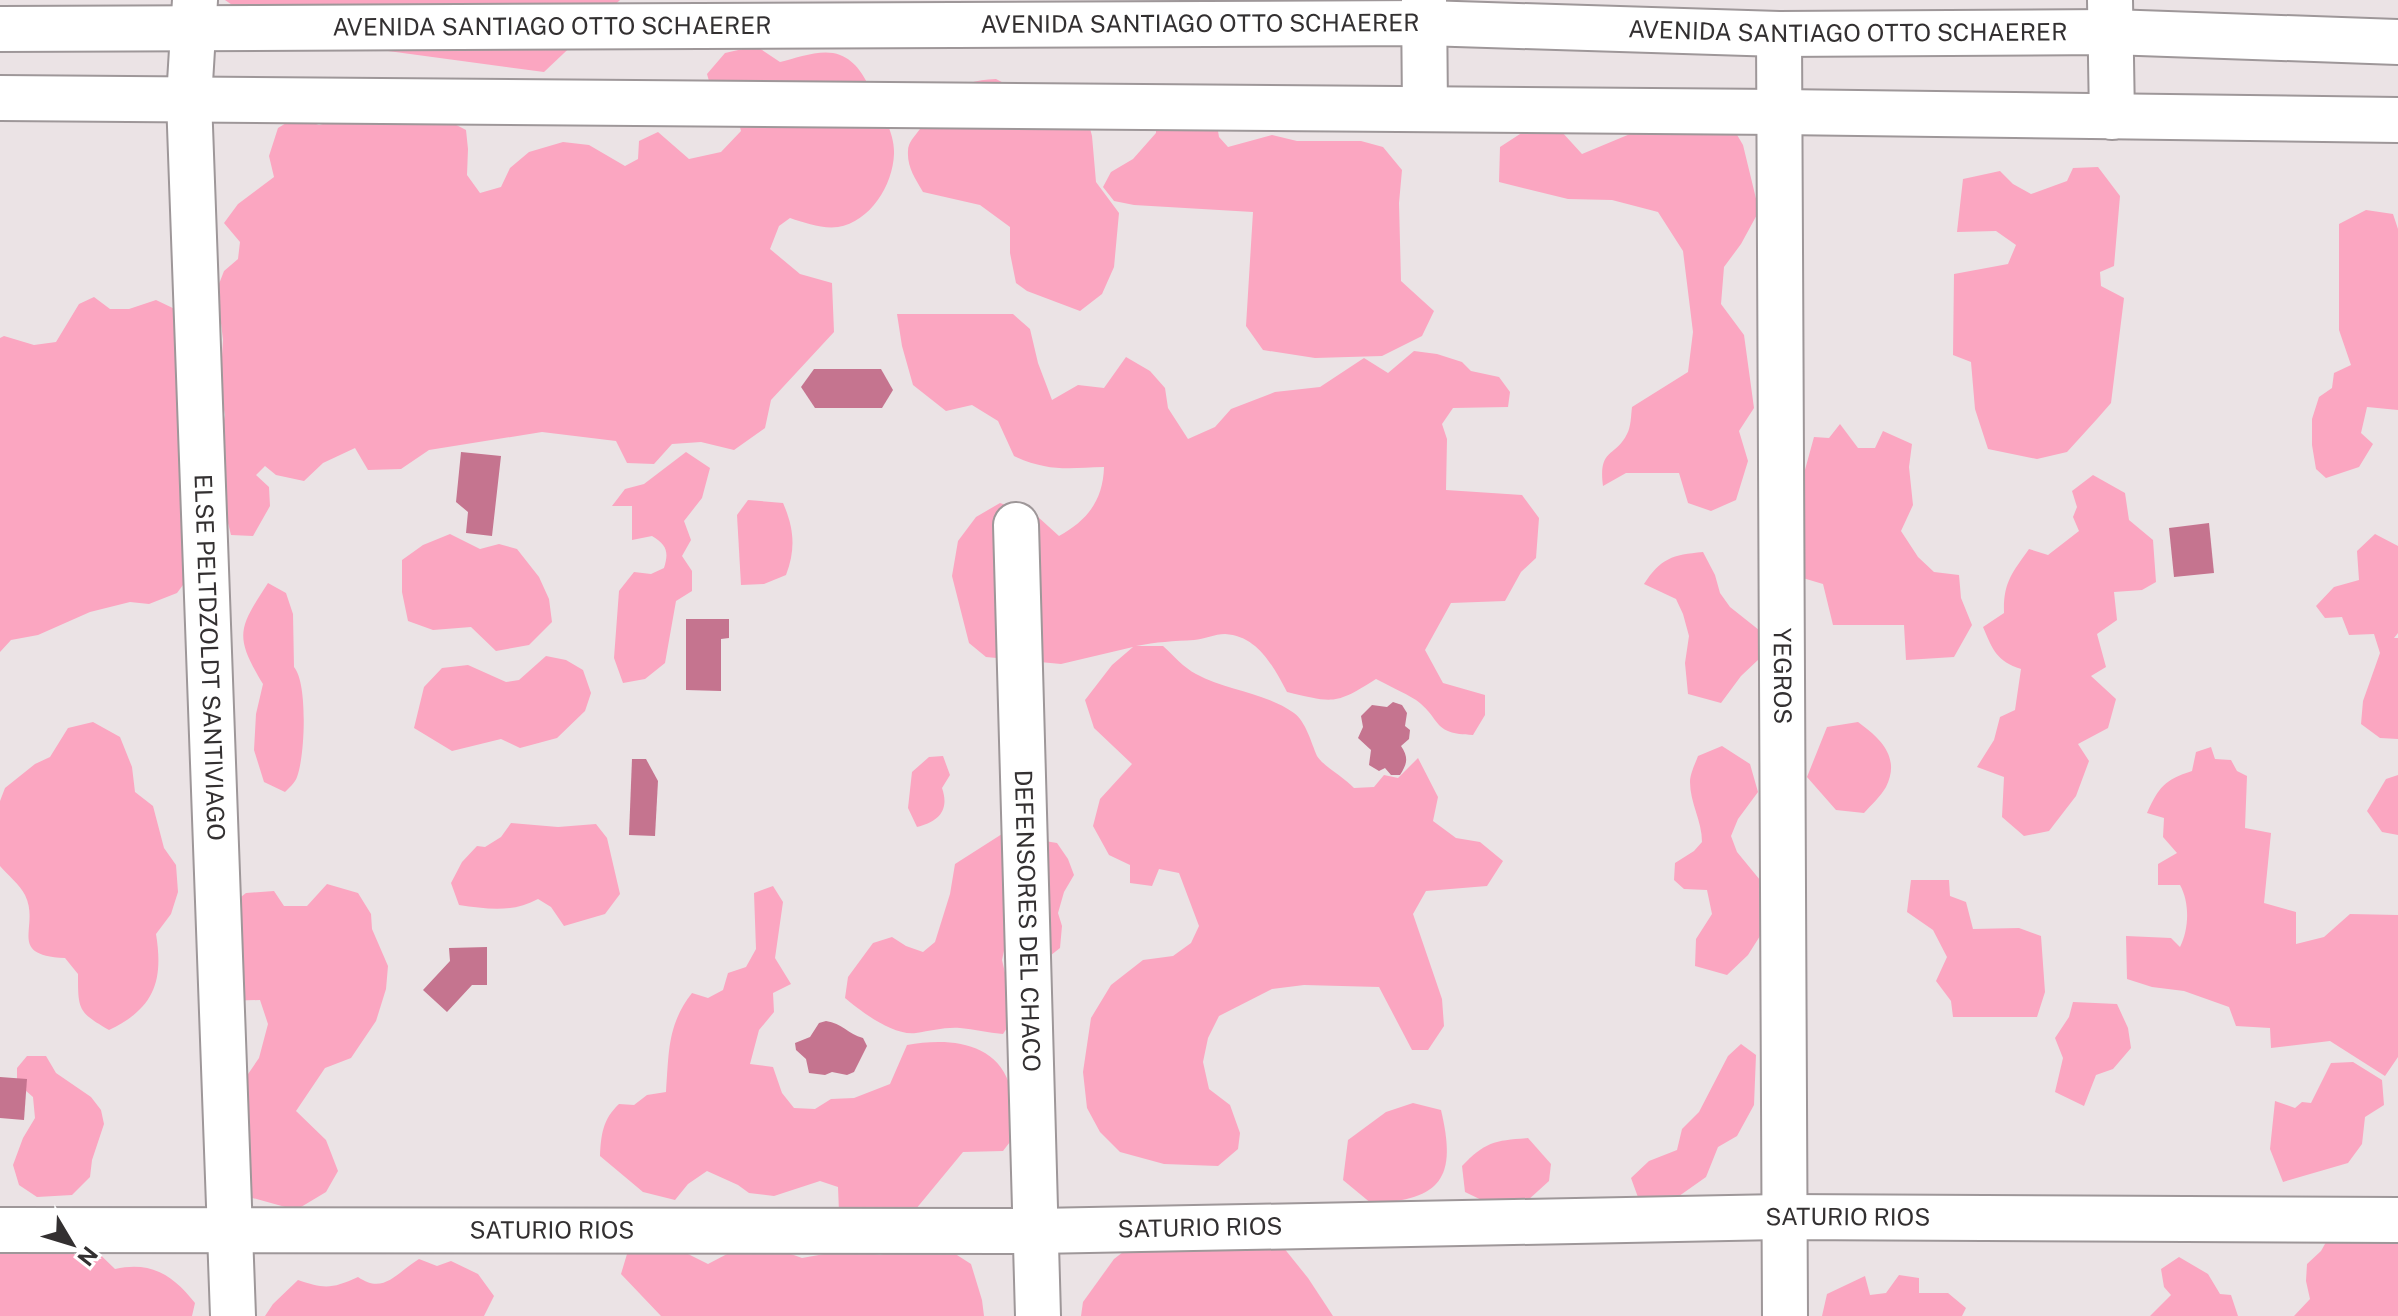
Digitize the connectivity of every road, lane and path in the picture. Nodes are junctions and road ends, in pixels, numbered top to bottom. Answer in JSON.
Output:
{"nodes":[{"id":1,"x":1424,"y":12,"type":"edge"},
{"id":2,"x":194,"y":15,"type":"edge"},
{"id":3,"x":2111,"y":16,"type":"edge"},
{"id":4,"x":0,"y":29,"type":"edge"},
{"id":5,"x":1779,"y":34,"type":"junction"},
{"id":6,"x":2398,"y":42,"type":"edge"},
{"id":7,"x":0,"y":98,"type":"edge"},
{"id":8,"x":189,"y":99,"type":"junction"},
{"id":9,"x":1425,"y":109,"type":"junction"},
{"id":10,"x":1780,"y":112,"type":"junction"},
{"id":11,"x":2112,"y":117,"type":"junction"},
{"id":12,"x":2398,"y":120,"type":"edge"},
{"id":13,"x":1016,"y":525,"type":"dead end"},
{"id":14,"x":1786,"y":1217,"type":"junction"},
{"id":15,"x":2398,"y":1220,"type":"edge"},
{"id":16,"x":232,"y":1229,"type":"junction"},
{"id":17,"x":0,"y":1230,"type":"edge"},
{"id":18,"x":1037,"y":1231,"type":"junction"},
{"id":19,"x":233,"y":1316,"type":"edge"},
{"id":20,"x":1038,"y":1316,"type":"edge"},
{"id":21,"x":1785,"y":1316,"type":"edge"}],
"edges":[{"from":1,"to":2,"type":"street","name":"AVENIDA SANTIAGO OTTO SCHAERER"},
{"from":1,"to":5,"type":"street","name":"AVENIDA SANTIAGO OTTO SCHAERER"},
{"from":1,"to":9,"type":"street"},
{"from":2,"to":4,"type":"street","name":"AVENIDA SANTIAGO OTTO SCHAERER"},
{"from":2,"to":8,"type":"street","name":"ELSE PELTDZOLDT SANTIVIAGO"},
{"from":3,"to":5,"type":"street","name":"AVENIDA SANTIAGO OTTO SCHAERER"},
{"from":3,"to":6,"type":"street","name":"AVENIDA SANTIAGO OTTO SCHAERER"},
{"from":3,"to":11,"type":"street"},
{"from":5,"to":10,"type":"street","name":"YEGROS"},
{"from":7,"to":8,"type":"street"},
{"from":8,"to":9,"type":"street"},
{"from":8,"to":16,"type":"street","name":"ELSE PELTDZOLDT SANTIVIAGO"},
{"from":9,"to":10,"type":"street"},
{"from":10,"to":11,"type":"street"},
{"from":10,"to":14,"type":"street","name":"YEGROS"},
{"from":11,"to":12,"type":"street"},
{"from":13,"to":18,"type":"street","name":"DEFENSORES DEL CHACO"},
{"from":14,"to":15,"type":"street","name":"SATURIO RIOS"},
{"from":14,"to":18,"type":"street","name":"SATURIO RIOS"},
{"from":14,"to":21,"type":"street","name":"YEGROS"},
{"from":16,"to":17,"type":"street","name":"SATURIO RIOS"},
{"from":16,"to":18,"type":"street","name":"SATURIO RIOS"},
{"from":16,"to":19,"type":"street","name":"ELSE PELTDZOLDT SANTIVIAGO"},
{"from":18,"to":20,"type":"street","name":"DEFENSORES DEL CHACO"}]}
